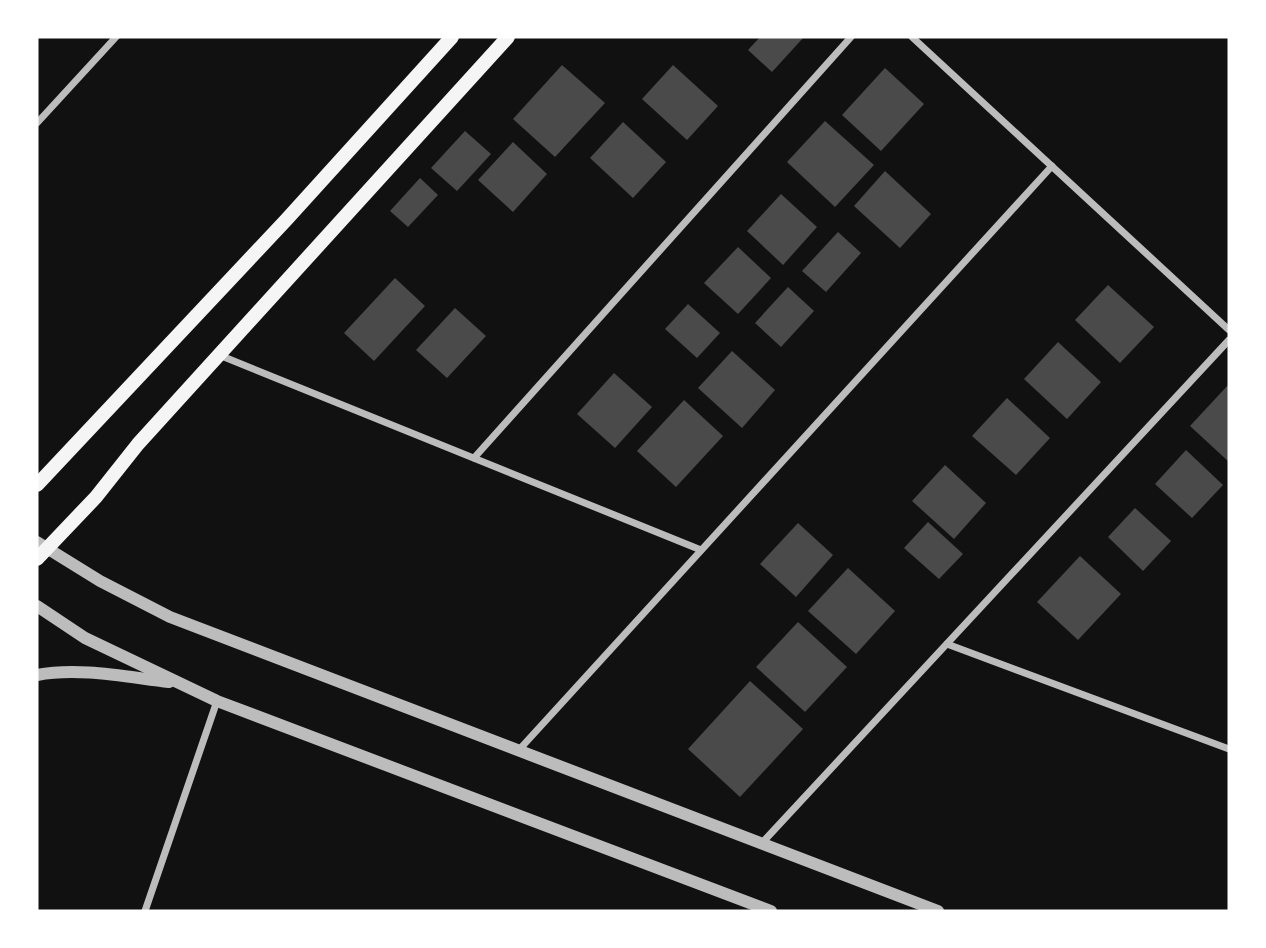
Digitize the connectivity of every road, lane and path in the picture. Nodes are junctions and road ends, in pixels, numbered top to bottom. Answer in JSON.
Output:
{"nodes":[{"id":1,"x":116,"y":37,"type":"edge"},
{"id":2,"x":452,"y":37,"type":"edge"},
{"id":3,"x":508,"y":37,"type":"edge"},
{"id":4,"x":851,"y":37,"type":"edge"},
{"id":5,"x":912,"y":37,"type":"edge"},
{"id":6,"x":37,"y":123,"type":"edge"},
{"id":7,"x":1052,"y":166,"type":"junction"},
{"id":8,"x":1229,"y":330,"type":"edge"},
{"id":9,"x":1229,"y":340,"type":"edge"},
{"id":10,"x":219,"y":355,"type":"junction"},
{"id":11,"x":474,"y":458,"type":"junction"},
{"id":12,"x":37,"y":485,"type":"edge"},
{"id":13,"x":40,"y":550,"type":"edge"},
{"id":14,"x":701,"y":550,"type":"junction"},
{"id":15,"x":37,"y":606,"type":"edge"},
{"id":16,"x":947,"y":644,"type":"junction"},
{"id":17,"x":37,"y":675,"type":"edge"},
{"id":18,"x":180,"y":683,"type":"junction"},
{"id":19,"x":217,"y":701,"type":"junction"},
{"id":20,"x":1229,"y":749,"type":"edge"},
{"id":21,"x":518,"y":751,"type":"junction"},
{"id":22,"x":761,"y":844,"type":"junction"},
{"id":23,"x":145,"y":911,"type":"edge"},
{"id":24,"x":771,"y":911,"type":"edge"},
{"id":25,"x":938,"y":911,"type":"edge"}],
"edges":[{"from":1,"to":6,"type":"street"},
{"from":2,"to":12,"type":"main road"},
{"from":3,"to":10,"type":"main road"},
{"from":4,"to":11,"type":"street"},
{"from":5,"to":7,"type":"street"},
{"from":7,"to":8,"type":"street"},
{"from":7,"to":14,"type":"street"},
{"from":9,"to":16,"type":"street"},
{"from":10,"to":11,"type":"street"},
{"from":10,"to":13,"type":"main road"},
{"from":11,"to":14,"type":"street"},
{"from":13,"to":21,"type":"street"},
{"from":14,"to":21,"type":"street"},
{"from":15,"to":18,"type":"street"},
{"from":16,"to":20,"type":"street"},
{"from":16,"to":22,"type":"street"},
{"from":17,"to":18,"type":"street"},
{"from":18,"to":19,"type":"street"},
{"from":19,"to":23,"type":"street"},
{"from":19,"to":24,"type":"street"},
{"from":21,"to":22,"type":"street"},
{"from":22,"to":25,"type":"street"}]}
